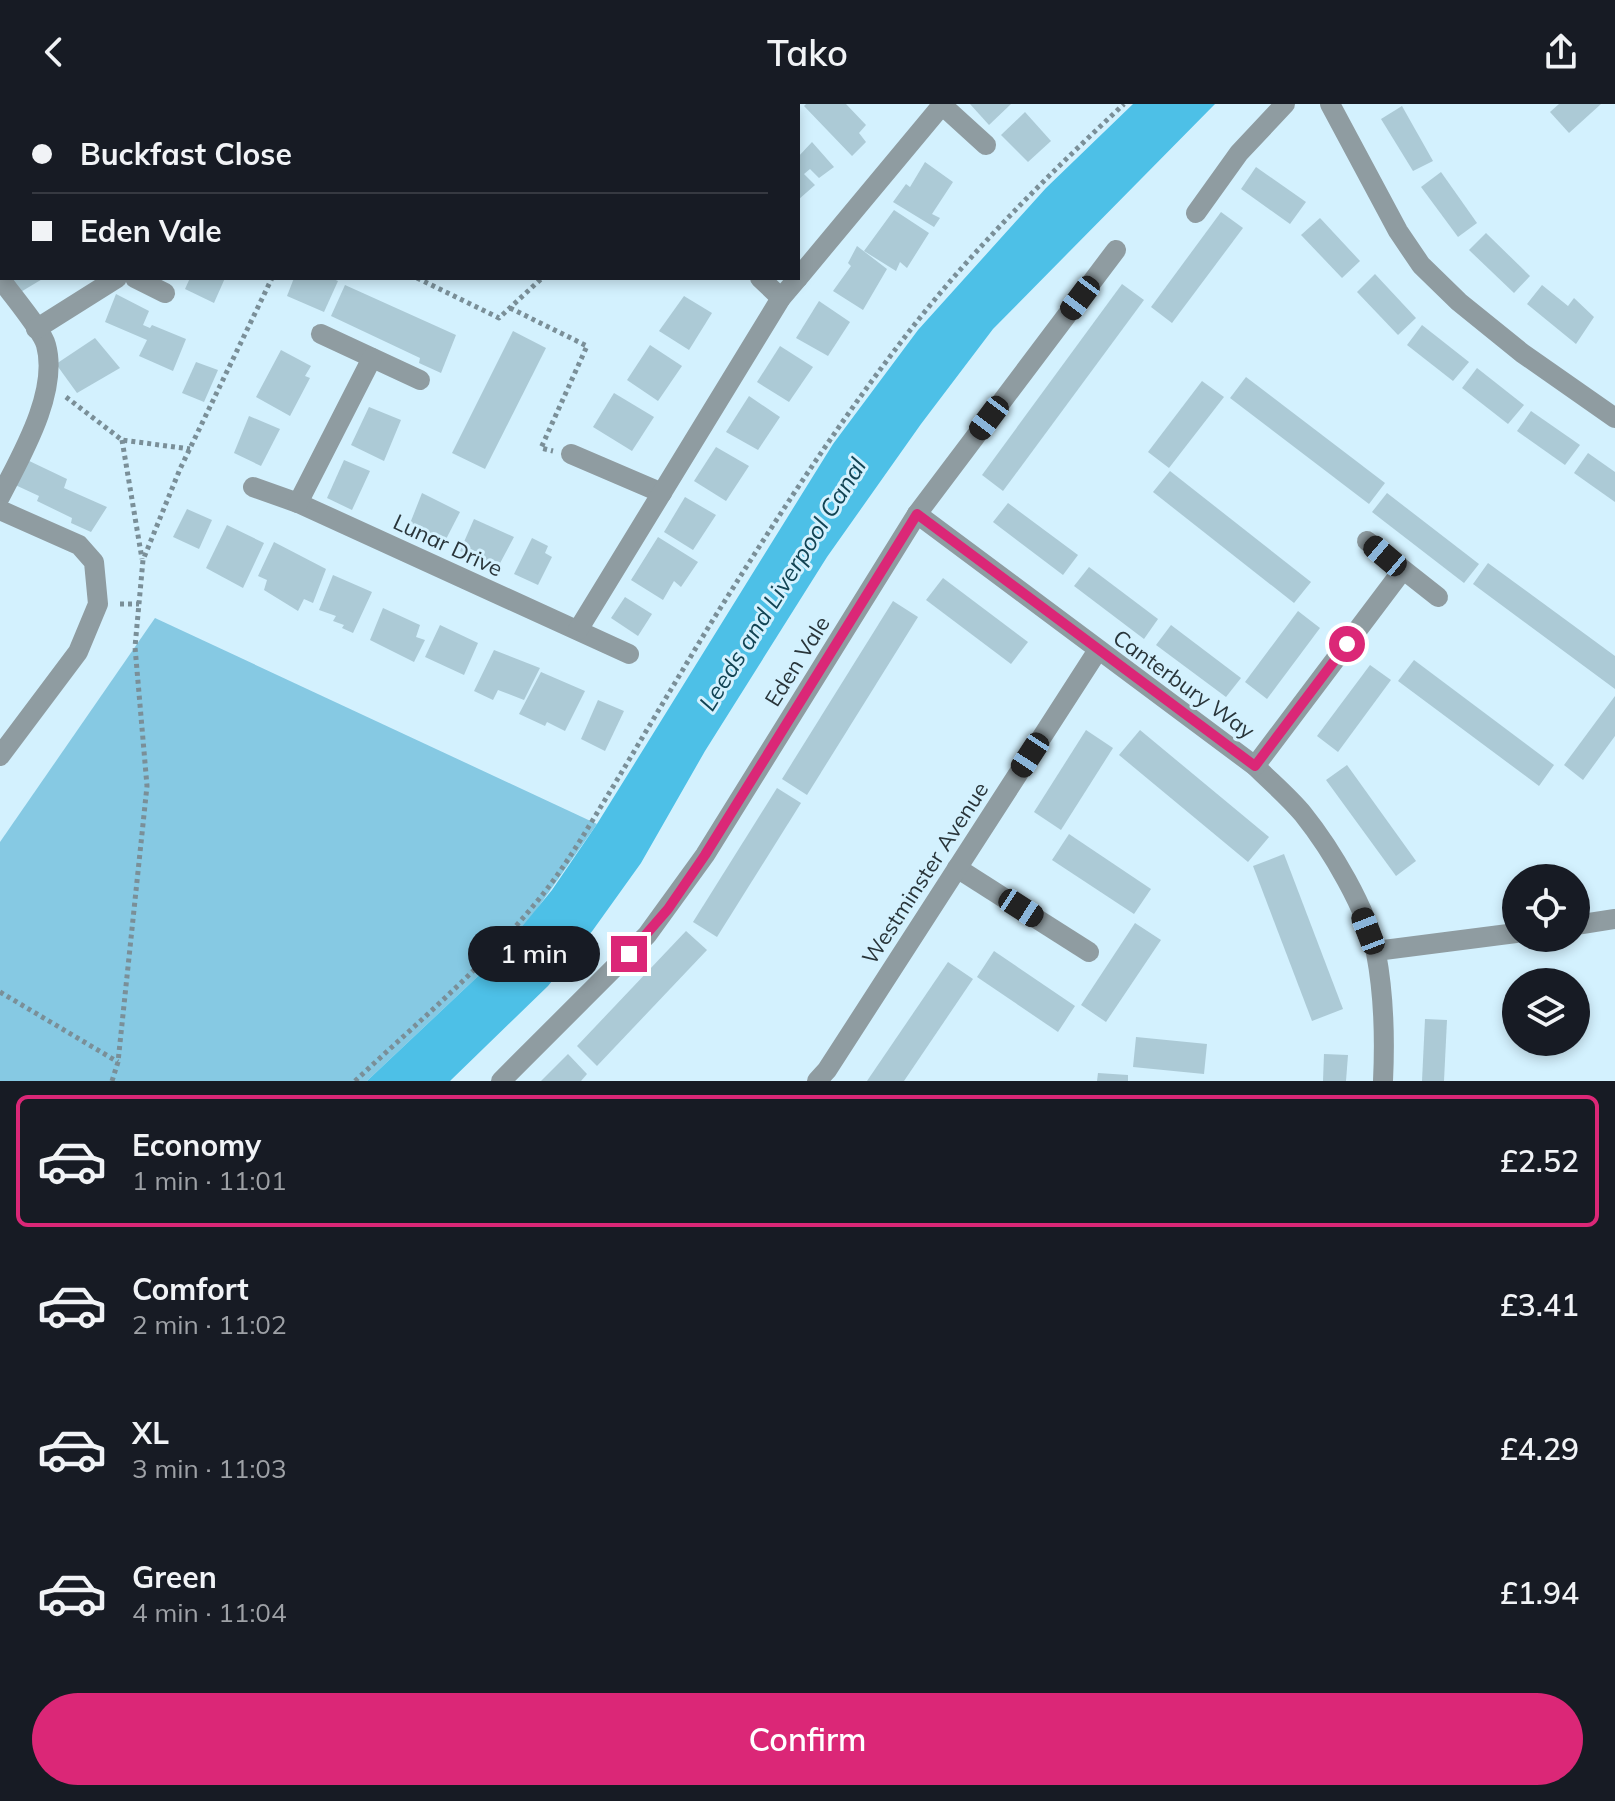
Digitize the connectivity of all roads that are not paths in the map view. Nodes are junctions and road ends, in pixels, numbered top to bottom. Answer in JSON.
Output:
{"nodes":[{"id":1,"x":1285,"y":104,"type":"edge"},
{"id":2,"x":1330,"y":104,"type":"edge"},
{"id":3,"x":941,"y":105,"type":"edge"},
{"id":4,"x":986,"y":145,"type":"dead end"},
{"id":5,"x":1196,"y":213,"type":"dead end"},
{"id":6,"x":1116,"y":250,"type":"dead end"},
{"id":7,"x":800,"y":276,"type":"edge"},
{"id":8,"x":1,"y":280,"type":"edge"},
{"id":9,"x":114,"y":280,"type":"edge"},
{"id":10,"x":139,"y":280,"type":"edge"},
{"id":11,"x":762,"y":280,"type":"edge"},
{"id":12,"x":796,"y":280,"type":"edge"},
{"id":13,"x":165,"y":293,"type":"dead end"},
{"id":14,"x":781,"y":298,"type":"junction"},
{"id":15,"x":36,"y":329,"type":"junction"},
{"id":16,"x":321,"y":334,"type":"dead end"},
{"id":17,"x":372,"y":358,"type":"junction"},
{"id":18,"x":420,"y":380,"type":"dead end"},
{"id":19,"x":1615,"y":418,"type":"edge"},
{"id":20,"x":571,"y":454,"type":"road end"},
{"id":21,"x":253,"y":487,"type":"dead end"},
{"id":22,"x":662,"y":493,"type":"junction"},
{"id":23,"x":0,"y":497,"type":"edge"},
{"id":24,"x":298,"y":503,"type":"junction"},
{"id":25,"x":0,"y":510,"type":"edge"},
{"id":26,"x":917,"y":514,"type":"junction"},
{"id":27,"x":1367,"y":541,"type":"dead end"},
{"id":28,"x":1402,"y":571,"type":"junction"},
{"id":29,"x":1438,"y":597,"type":"dead end"},
{"id":30,"x":578,"y":630,"type":"junction"},
{"id":31,"x":1098,"y":650,"type":"junction"},
{"id":32,"x":629,"y":654,"type":"dead end"},
{"id":33,"x":0,"y":756,"type":"edge"},
{"id":34,"x":1255,"y":766,"type":"junction"},
{"id":35,"x":957,"y":868,"type":"junction"},
{"id":36,"x":1615,"y":919,"type":"edge"},
{"id":37,"x":1590,"y":923,"type":"edge"},
{"id":38,"x":1502,"y":935,"type":"edge"},
{"id":39,"x":1376,"y":951,"type":"junction"},
{"id":40,"x":1089,"y":952,"type":"dead end"},
{"id":41,"x":501,"y":1081,"type":"edge"},
{"id":42,"x":817,"y":1081,"type":"edge"},
{"id":43,"x":1383,"y":1081,"type":"edge"}],
"edges":[{"from":1,"to":5,"type":"street"},
{"from":2,"to":19,"type":"street"},
{"from":3,"to":4,"type":"street"},
{"from":3,"to":7,"type":"street"},
{"from":6,"to":26,"type":"street","name":"Eden Vale"},
{"from":8,"to":15,"type":"street"},
{"from":9,"to":15,"type":"street"},
{"from":10,"to":13,"type":"street"},
{"from":11,"to":14,"type":"street"},
{"from":12,"to":14,"type":"street"},
{"from":14,"to":22,"type":"street"},
{"from":15,"to":23,"type":"street"},
{"from":16,"to":17,"type":"street"},
{"from":17,"to":18,"type":"street"},
{"from":17,"to":24,"type":"street"},
{"from":20,"to":22,"type":"street"},
{"from":21,"to":24,"type":"street","name":"Lunar Drive"},
{"from":22,"to":30,"type":"street"},
{"from":24,"to":30,"type":"street","name":"Lunar Drive"},
{"from":25,"to":33,"type":"street"},
{"from":26,"to":31,"type":"street","name":"Canterbury Way"},
{"from":26,"to":41,"type":"street","name":"Eden Vale"},
{"from":27,"to":28,"type":"street"},
{"from":28,"to":29,"type":"street"},
{"from":28,"to":34,"type":"street"},
{"from":30,"to":32,"type":"street","name":"Lunar Drive"},
{"from":31,"to":34,"type":"street","name":"Canterbury Way"},
{"from":31,"to":35,"type":"street","name":"Westminster Avenue"},
{"from":34,"to":39,"type":"street","name":"Canterbury Way"},
{"from":35,"to":40,"type":"street"},
{"from":35,"to":42,"type":"street","name":"Westminster Avenue"},
{"from":36,"to":37,"type":"street"},
{"from":38,"to":39,"type":"street"},
{"from":39,"to":43,"type":"street","name":"Canterbury Way"}]}
